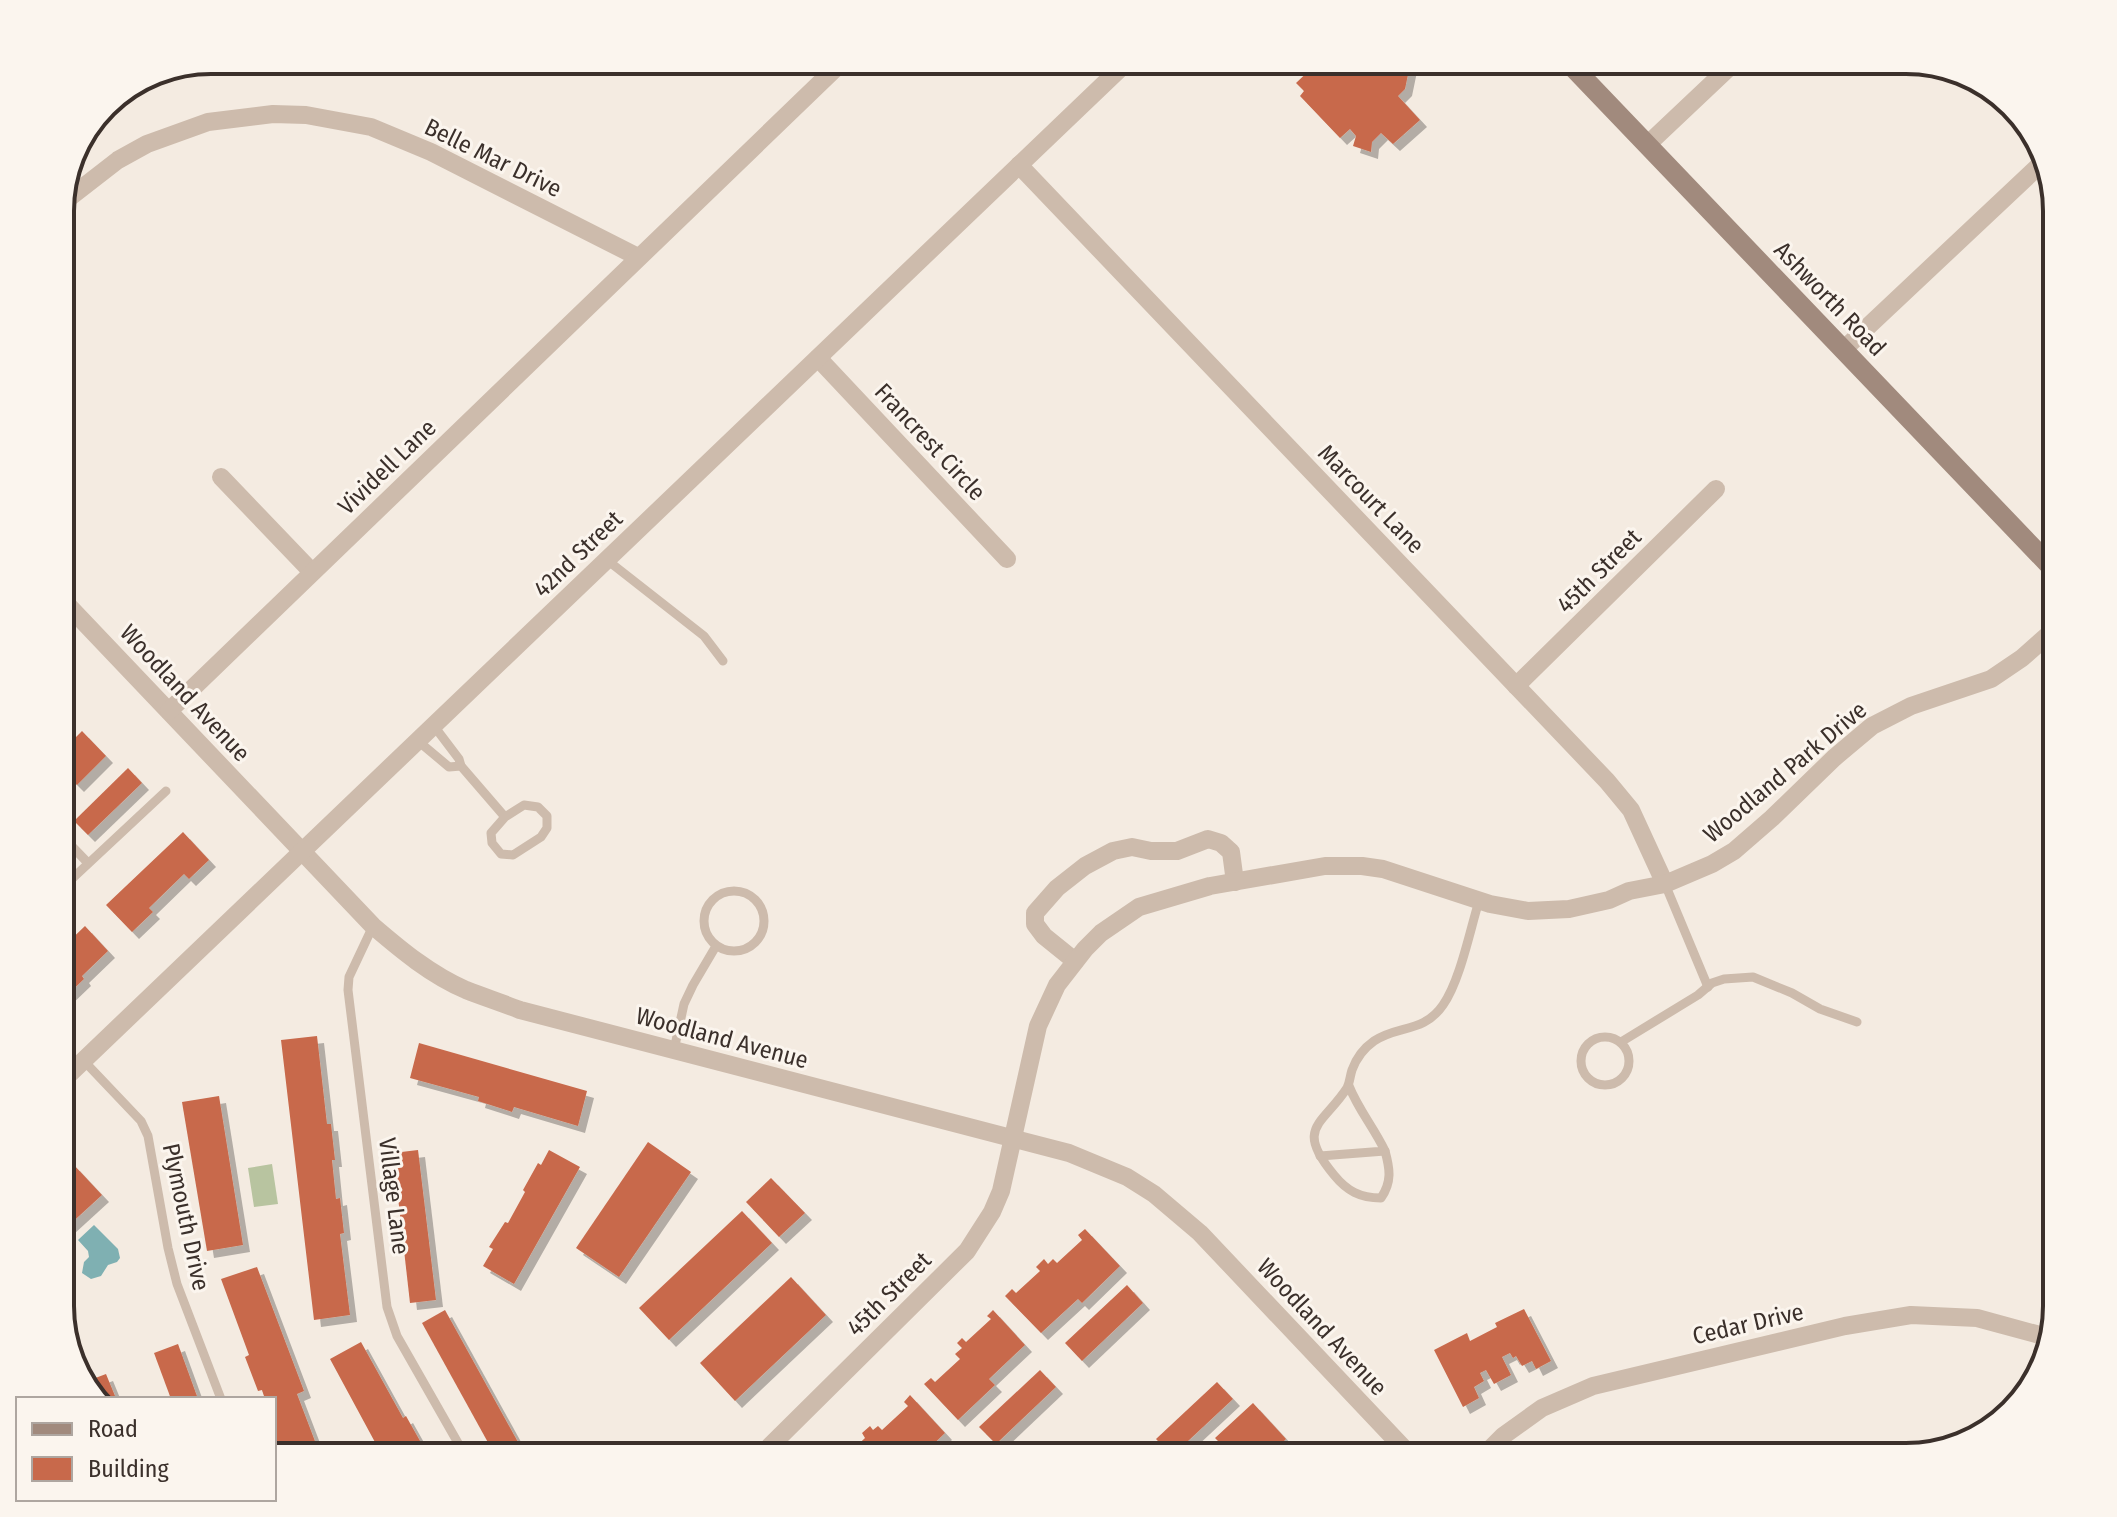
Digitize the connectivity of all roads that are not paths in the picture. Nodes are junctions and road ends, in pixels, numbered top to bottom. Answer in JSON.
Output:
{"nodes":[{"id":1,"x":829,"y":74,"type":"edge"},
{"id":2,"x":1114,"y":74,"type":"edge"},
{"id":3,"x":1579,"y":74,"type":"edge"},
{"id":4,"x":1722,"y":74,"type":"edge"},
{"id":5,"x":1647,"y":145,"type":"junction"},
{"id":6,"x":1019,"y":165,"type":"junction"},
{"id":7,"x":2036,"y":169,"type":"edge"},
{"id":8,"x":76,"y":193,"type":"edge"},
{"id":9,"x":638,"y":257,"type":"junction"},
{"id":10,"x":1843,"y":350,"type":"junction"},
{"id":11,"x":818,"y":358,"type":"junction"},
{"id":12,"x":221,"y":477,"type":"dead end"},
{"id":13,"x":1716,"y":489,"type":"dead end"},
{"id":14,"x":2043,"y":558,"type":"edge"},
{"id":15,"x":1007,"y":559,"type":"dead end"},
{"id":16,"x":607,"y":560,"type":"junction"},
{"id":17,"x":312,"y":572,"type":"junction"},
{"id":18,"x":74,"y":612,"type":"edge"},
{"id":19,"x":2043,"y":639,"type":"edge"},
{"id":20,"x":723,"y":661,"type":"dead end"},
{"id":21,"x":1516,"y":686,"type":"junction"},
{"id":22,"x":169,"y":711,"type":"junction"},
{"id":23,"x":434,"y":726,"type":"junction"},
{"id":24,"x":418,"y":741,"type":"junction"},
{"id":25,"x":461,"y":766,"type":"junction"},
{"id":26,"x":166,"y":791,"type":"dead end"},
{"id":27,"x":505,"y":817,"type":"junction"},
{"id":28,"x":74,"y":848,"type":"edge"},
{"id":29,"x":302,"y":852,"type":"junction"},
{"id":30,"x":88,"y":863,"type":"junction"},
{"id":31,"x":74,"y":876,"type":"edge"},
{"id":32,"x":1235,"y":882,"type":"junction"},
{"id":33,"x":1665,"y":884,"type":"junction"},
{"id":34,"x":1479,"y":901,"type":"junction"},
{"id":35,"x":373,"y":926,"type":"junction"},
{"id":36,"x":716,"y":946,"type":"junction"},
{"id":37,"x":1075,"y":961,"type":"junction"},
{"id":38,"x":1708,"y":987,"type":"junction"},
{"id":39,"x":1857,"y":1022,"type":"dead end"},
{"id":40,"x":1621,"y":1042,"type":"junction"},
{"id":41,"x":674,"y":1050,"type":"junction"},
{"id":42,"x":84,"y":1061,"type":"junction"},
{"id":43,"x":74,"y":1070,"type":"edge"},
{"id":44,"x":1349,"y":1086,"type":"junction"},
{"id":45,"x":1013,"y":1139,"type":"junction"},
{"id":46,"x":1385,"y":1151,"type":"junction"},
{"id":47,"x":1320,"y":1156,"type":"junction"},
{"id":48,"x":2039,"y":1335,"type":"edge"},
{"id":49,"x":220,"y":1397,"type":"edge"},
{"id":50,"x":458,"y":1443,"type":"edge"},
{"id":51,"x":773,"y":1443,"type":"edge"},
{"id":52,"x":1399,"y":1443,"type":"edge"},
{"id":53,"x":1496,"y":1443,"type":"edge"}],
"edges":[{"from":1,"to":9,"type":"street"},
{"from":2,"to":6,"type":"street","name":"42nd Street"},
{"from":3,"to":5,"type":"main road","name":"Ashworth Road"},
{"from":4,"to":5,"type":"street"},
{"from":5,"to":10,"type":"main road","name":"Ashworth Road"},
{"from":6,"to":11,"type":"street","name":"42nd Street"},
{"from":6,"to":21,"type":"street","name":"Marcourt Lane"},
{"from":7,"to":10,"type":"street"},
{"from":8,"to":9,"type":"street","name":"Belle Mar Drive"},
{"from":9,"to":17,"type":"street","name":"Vividell Lane"},
{"from":10,"to":14,"type":"main road","name":"Ashworth Road"},
{"from":11,"to":15,"type":"street","name":"Francrest Circle"},
{"from":11,"to":16,"type":"street","name":"42nd Street"},
{"from":12,"to":17,"type":"street"},
{"from":13,"to":21,"type":"street","name":"45th Street"},
{"from":16,"to":20,"type":"lane"},
{"from":16,"to":23,"type":"street","name":"42nd Street"},
{"from":17,"to":22,"type":"street","name":"Vividell Lane"},
{"from":18,"to":22,"type":"street","name":"Woodland Avenue"},
{"from":19,"to":33,"type":"street","name":"Woodland Park Drive"},
{"from":21,"to":33,"type":"street","name":"Marcourt Lane"},
{"from":22,"to":29,"type":"street","name":"Woodland Avenue"},
{"from":23,"to":24,"type":"street","name":"42nd Street"},
{"from":23,"to":25,"type":"lane"},
{"from":24,"to":25,"type":"lane"},
{"from":24,"to":29,"type":"street","name":"42nd Street"},
{"from":25,"to":27,"type":"lane"},
{"from":26,"to":30,"type":"lane"},
{"from":27,"to":27,"type":"lane"},
{"from":28,"to":30,"type":"lane"},
{"from":29,"to":35,"type":"street","name":"Woodland Avenue"},
{"from":29,"to":42,"type":"street","name":"42nd Street"},
{"from":30,"to":31,"type":"lane"},
{"from":32,"to":34,"type":"street","name":"Woodland Park Drive"},
{"from":32,"to":37,"type":"street","name":"Woodland Park Drive"},
{"from":32,"to":37,"type":"street"},
{"from":33,"to":34,"type":"street","name":"Woodland Park Drive"},
{"from":33,"to":38,"type":"lane"},
{"from":34,"to":44,"type":"lane"},
{"from":35,"to":41,"type":"street","name":"Woodland Avenue"},
{"from":35,"to":50,"type":"lane","name":"Village Lane"},
{"from":36,"to":36,"type":"lane"},
{"from":36,"to":41,"type":"lane"},
{"from":37,"to":45,"type":"street","name":"Woodland Park Drive"},
{"from":38,"to":39,"type":"lane"},
{"from":38,"to":40,"type":"lane"},
{"from":40,"to":40,"type":"lane"},
{"from":41,"to":45,"type":"street","name":"Woodland Avenue"},
{"from":42,"to":43,"type":"street","name":"42nd Street"},
{"from":42,"to":49,"type":"lane","name":"Plymouth Drive"},
{"from":44,"to":46,"type":"lane"},
{"from":44,"to":47,"type":"lane"},
{"from":45,"to":51,"type":"street","name":"45th Street"},
{"from":45,"to":52,"type":"street","name":"Woodland Avenue"},
{"from":46,"to":47,"type":"lane"},
{"from":46,"to":47,"type":"lane"},
{"from":48,"to":53,"type":"street","name":"Cedar Drive"}]}
